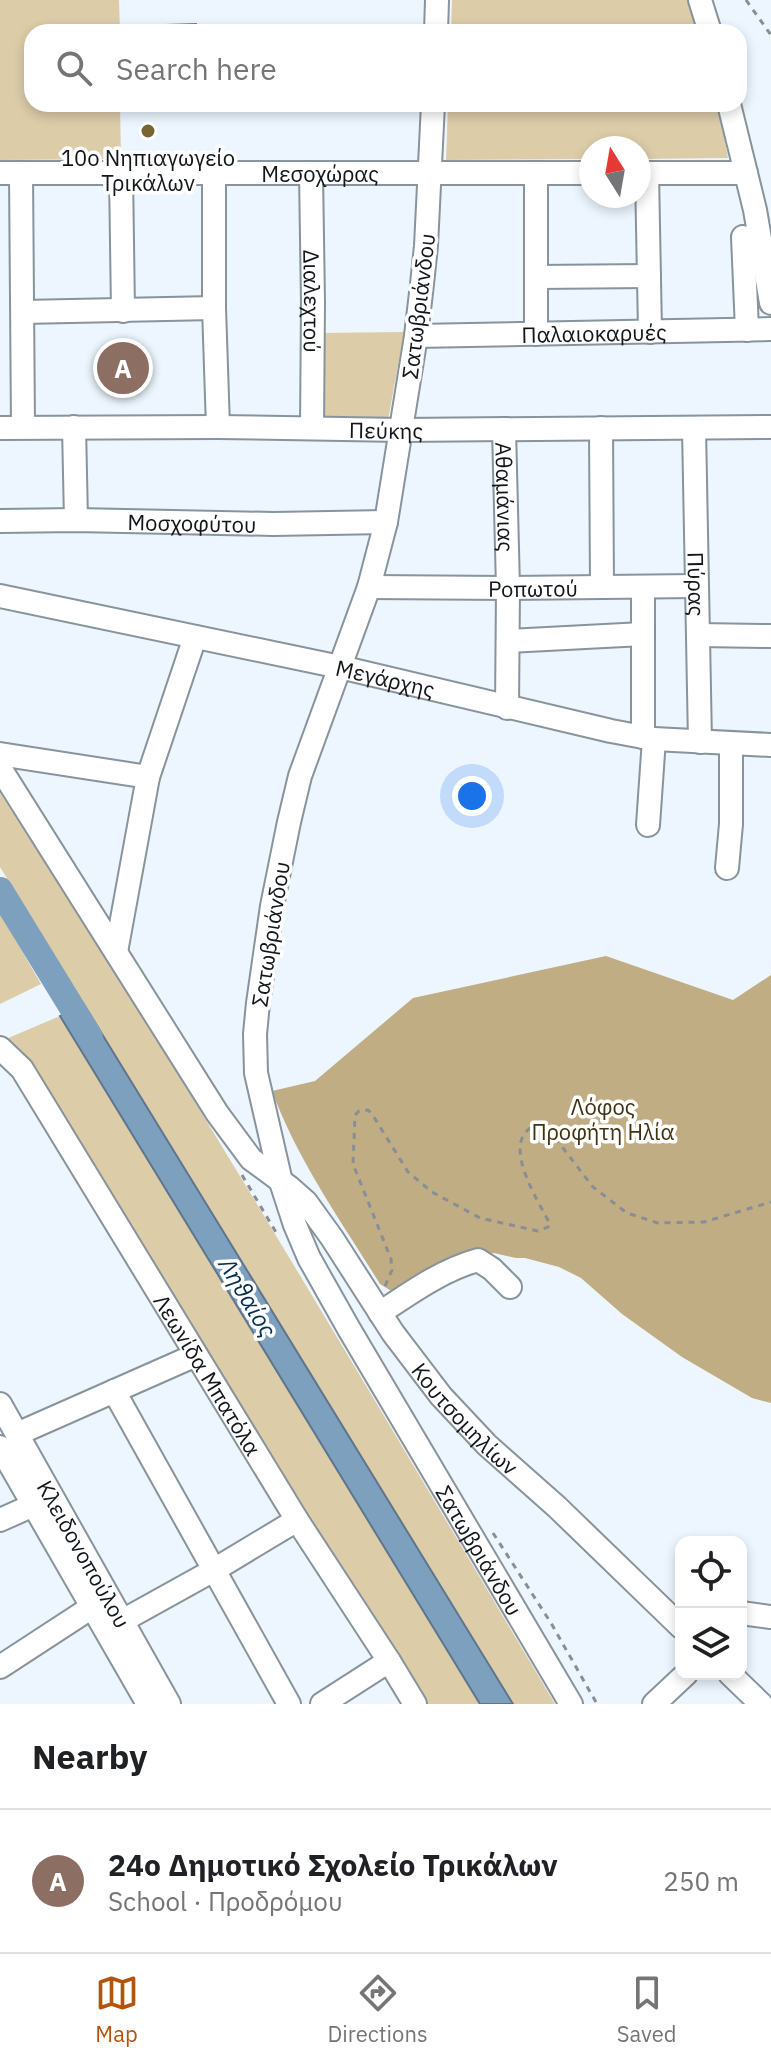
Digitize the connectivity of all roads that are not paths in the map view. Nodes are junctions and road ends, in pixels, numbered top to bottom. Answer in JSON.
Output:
{"nodes":[{"id":1,"x":437,"y":0,"type":"edge"},
{"id":2,"x":700,"y":0,"type":"edge"},
{"id":3,"x":436,"y":24,"type":"edge"},
{"id":4,"x":708,"y":24,"type":"edge"},
{"id":5,"x":433,"y":112,"type":"edge"},
{"id":6,"x":731,"y":112,"type":"edge"},
{"id":7,"x":11,"y":173,"type":"edge"},
{"id":8,"x":121,"y":173,"type":"junction"},
{"id":9,"x":214,"y":173,"type":"junction"},
{"id":10,"x":311,"y":173,"type":"junction"},
{"id":11,"x":430,"y":173,"type":"junction"},
{"id":12,"x":536,"y":173,"type":"junction"},
{"id":13,"x":579,"y":173,"type":"edge"},
{"id":14,"x":651,"y":173,"type":"edge"},
{"id":15,"x":746,"y":173,"type":"junction"},
{"id":16,"x":645,"y":208,"type":"edge"},
{"id":17,"x":743,"y":237,"type":"dead end"},
{"id":18,"x":649,"y":276,"type":"junction"},
{"id":19,"x":536,"y":277,"type":"junction"},
{"id":20,"x":771,"y":303,"type":"edge"},
{"id":21,"x":214,"y":308,"type":"junction"},
{"id":22,"x":123,"y":311,"type":"junction"},
{"id":23,"x":23,"y":312,"type":"junction"},
{"id":24,"x":771,"y":329,"type":"edge"},
{"id":25,"x":747,"y":330,"type":"junction"},
{"id":26,"x":650,"y":332,"type":"junction"},
{"id":27,"x":536,"y":334,"type":"junction"},
{"id":28,"x":416,"y":336,"type":"junction"},
{"id":29,"x":23,"y":427,"type":"junction"},
{"id":30,"x":74,"y":427,"type":"junction"},
{"id":31,"x":218,"y":427,"type":"junction"},
{"id":32,"x":771,"y":427,"type":"edge"},
{"id":33,"x":0,"y":428,"type":"edge"},
{"id":34,"x":312,"y":428,"type":"junction"},
{"id":35,"x":601,"y":428,"type":"junction"},
{"id":36,"x":694,"y":428,"type":"junction"},
{"id":37,"x":504,"y":429,"type":"junction"},
{"id":38,"x":402,"y":430,"type":"junction"},
{"id":39,"x":76,"y":520,"type":"junction"},
{"id":40,"x":0,"y":521,"type":"edge"},
{"id":41,"x":386,"y":522,"type":"junction"},
{"id":42,"x":697,"y":586,"type":"junction"},
{"id":43,"x":369,"y":587,"type":"junction"},
{"id":44,"x":602,"y":587,"type":"junction"},
{"id":45,"x":643,"y":587,"type":"junction"},
{"id":46,"x":508,"y":588,"type":"junction"},
{"id":47,"x":0,"y":596,"type":"edge"},
{"id":48,"x":643,"y":634,"type":"junction"},
{"id":49,"x":698,"y":635,"type":"junction"},
{"id":50,"x":771,"y":636,"type":"edge"},
{"id":51,"x":195,"y":637,"type":"junction"},
{"id":52,"x":508,"y":641,"type":"junction"},
{"id":53,"x":340,"y":667,"type":"junction"},
{"id":54,"x":507,"y":708,"type":"junction"},
{"id":55,"x":649,"y":738,"type":"junction"},
{"id":56,"x":700,"y":742,"type":"junction"},
{"id":57,"x":731,"y":744,"type":"junction"},
{"id":58,"x":771,"y":745,"type":"edge"},
{"id":59,"x":0,"y":754,"type":"edge"},
{"id":60,"x":0,"y":768,"type":"edge"},
{"id":61,"x":148,"y":777,"type":"junction"},
{"id":62,"x":648,"y":825,"type":"dead end"},
{"id":63,"x":727,"y":868,"type":"dead end"},
{"id":64,"x":116,"y":952,"type":"junction"},
{"id":65,"x":0,"y":1048,"type":"edge"},
{"id":66,"x":281,"y":1182,"type":"junction"},
{"id":67,"x":510,"y":1287,"type":"dead end"},
{"id":68,"x":376,"y":1307,"type":"junction"},
{"id":69,"x":196,"y":1355,"type":"junction"},
{"id":70,"x":114,"y":1391,"type":"junction"},
{"id":71,"x":0,"y":1404,"type":"edge"},
{"id":72,"x":8,"y":1440,"type":"edge"},
{"id":73,"x":43,"y":1501,"type":"junction"},
{"id":74,"x":0,"y":1520,"type":"edge"},
{"id":75,"x":297,"y":1520,"type":"junction"},
{"id":76,"x":214,"y":1570,"type":"junction"},
{"id":77,"x":92,"y":1607,"type":"junction"},
{"id":78,"x":747,"y":1614,"type":"edge"},
{"id":79,"x":675,"y":1617,"type":"edge"},
{"id":80,"x":771,"y":1617,"type":"edge"},
{"id":81,"x":114,"y":1625,"type":"junction"},
{"id":82,"x":389,"y":1661,"type":"junction"},
{"id":83,"x":0,"y":1667,"type":"edge"},
{"id":84,"x":680,"y":1680,"type":"edge"},
{"id":85,"x":736,"y":1680,"type":"edge"},
{"id":86,"x":160,"y":1702,"type":"edge"},
{"id":87,"x":289,"y":1704,"type":"edge"},
{"id":88,"x":322,"y":1704,"type":"edge"},
{"id":89,"x":415,"y":1704,"type":"edge"},
{"id":90,"x":571,"y":1704,"type":"edge"},
{"id":91,"x":654,"y":1704,"type":"edge"},
{"id":92,"x":761,"y":1704,"type":"edge"}],
"edges":[{"from":1,"to":3,"type":"street"},
{"from":2,"to":4,"type":"street"},
{"from":5,"to":11,"type":"street","name":"Σατωβριάνδου"},
{"from":6,"to":15,"type":"street"},
{"from":7,"to":8,"type":"street","name":"Μεσοχώρας"},
{"from":7,"to":23,"type":"street"},
{"from":8,"to":9,"type":"street","name":"Μεσοχώρας"},
{"from":8,"to":22,"type":"street"},
{"from":9,"to":10,"type":"street","name":"Μεσοχώρας"},
{"from":9,"to":21,"type":"street"},
{"from":10,"to":11,"type":"street","name":"Μεσοχώρας"},
{"from":10,"to":34,"type":"street","name":"Διαλεχτού"},
{"from":11,"to":12,"type":"street","name":"Μεσοχώρας"},
{"from":11,"to":28,"type":"street","name":"Σατωβριάνδου"},
{"from":12,"to":13,"type":"street","name":"Μεσοχώρας"},
{"from":12,"to":19,"type":"street"},
{"from":14,"to":15,"type":"street"},
{"from":15,"to":20,"type":"street"},
{"from":16,"to":18,"type":"street"},
{"from":17,"to":25,"type":"street"},
{"from":18,"to":19,"type":"street"},
{"from":18,"to":26,"type":"street"},
{"from":19,"to":27,"type":"street"},
{"from":21,"to":22,"type":"street"},
{"from":21,"to":31,"type":"street"},
{"from":22,"to":23,"type":"street"},
{"from":23,"to":29,"type":"street"},
{"from":24,"to":25,"type":"street","name":"Παλαιοκαρυές"},
{"from":25,"to":26,"type":"street","name":"Παλαιοκαρυές"},
{"from":26,"to":27,"type":"street","name":"Παλαιοκαρυές"},
{"from":27,"to":28,"type":"street","name":"Παλαιοκαρυές"},
{"from":28,"to":38,"type":"street","name":"Σατωβριάνδου"},
{"from":29,"to":30,"type":"street","name":"Πεύκης"},
{"from":29,"to":33,"type":"street","name":"Πεύκης"},
{"from":30,"to":31,"type":"street","name":"Πεύκης"},
{"from":30,"to":39,"type":"street"},
{"from":31,"to":34,"type":"street","name":"Πεύκης"},
{"from":32,"to":36,"type":"street","name":"Πεύκης"},
{"from":34,"to":38,"type":"street","name":"Πεύκης"},
{"from":35,"to":36,"type":"street","name":"Πεύκης"},
{"from":35,"to":37,"type":"street","name":"Πεύκης"},
{"from":35,"to":44,"type":"street"},
{"from":36,"to":42,"type":"street","name":"Πύρας"},
{"from":37,"to":38,"type":"street","name":"Πεύκης"},
{"from":37,"to":46,"type":"street","name":"Αθαμάνιας"},
{"from":38,"to":41,"type":"street","name":"Σατωβριάνδου"},
{"from":39,"to":40,"type":"street","name":"Μοσχοφύτου"},
{"from":39,"to":41,"type":"street","name":"Μοσχοφύτου"},
{"from":41,"to":43,"type":"street","name":"Σατωβριάνδου"},
{"from":42,"to":45,"type":"street","name":"Ροπωτού"},
{"from":42,"to":49,"type":"street","name":"Πύρας"},
{"from":43,"to":46,"type":"street","name":"Ροπωτού"},
{"from":43,"to":53,"type":"street","name":"Σατωβριάνδου"},
{"from":44,"to":45,"type":"street","name":"Ροπωτού"},
{"from":44,"to":46,"type":"street","name":"Ροπωτού"},
{"from":45,"to":48,"type":"street"},
{"from":46,"to":52,"type":"street","name":"Αθαμάνιας"},
{"from":47,"to":51,"type":"street","name":"Μεγάρχης"},
{"from":48,"to":52,"type":"street"},
{"from":48,"to":55,"type":"street"},
{"from":49,"to":50,"type":"street"},
{"from":49,"to":56,"type":"street","name":"Πύρας"},
{"from":51,"to":53,"type":"street","name":"Μεγάρχης"},
{"from":51,"to":61,"type":"street"},
{"from":52,"to":54,"type":"street","name":"Αθαμάνιας"},
{"from":53,"to":54,"type":"street","name":"Μεγάρχης"},
{"from":53,"to":66,"type":"street","name":"Σατωβριάνδου"},
{"from":54,"to":55,"type":"street","name":"Μεγάρχης"},
{"from":55,"to":56,"type":"street","name":"Μεγάρχης"},
{"from":55,"to":62,"type":"street"},
{"from":56,"to":57,"type":"street","name":"Μεγάρχης"},
{"from":57,"to":58,"type":"street","name":"Μεγάρχης"},
{"from":57,"to":63,"type":"street"},
{"from":59,"to":61,"type":"street"},
{"from":60,"to":64,"type":"street","name":"Κουτσομηλίων"},
{"from":61,"to":64,"type":"street"},
{"from":64,"to":66,"type":"street","name":"Κουτσομηλίων"},
{"from":65,"to":69,"type":"street","name":"Λεωνίδα Μπατόλα"},
{"from":66,"to":68,"type":"street","name":"Κουτσομηλίων"},
{"from":66,"to":90,"type":"street","name":"Σατωβριάνδου"},
{"from":67,"to":68,"type":"street"},
{"from":68,"to":79,"type":"street","name":"Κουτσομηλίων"},
{"from":69,"to":70,"type":"street"},
{"from":69,"to":75,"type":"street","name":"Λεωνίδα Μπατόλα"},
{"from":70,"to":72,"type":"street"},
{"from":70,"to":76,"type":"street"},
{"from":71,"to":72,"type":"street","name":"Κλειδονοπούλου"},
{"from":72,"to":73,"type":"street","name":"Κλειδονοπούλου"},
{"from":73,"to":74,"type":"street"},
{"from":73,"to":77,"type":"street","name":"Κλειδονοπούλου"},
{"from":73,"to":81,"type":"street","name":"Κλειδονοπούλου"},
{"from":75,"to":76,"type":"street"},
{"from":75,"to":82,"type":"street","name":"Λεωνίδα Μπατόλα"},
{"from":76,"to":81,"type":"street"},
{"from":76,"to":87,"type":"street"},
{"from":77,"to":81,"type":"street","name":"Κλειδονοπούλου"},
{"from":77,"to":83,"type":"street"},
{"from":78,"to":80,"type":"street"},
{"from":81,"to":86,"type":"street","name":"Κλειδονοπούλου"},
{"from":82,"to":88,"type":"street"},
{"from":82,"to":89,"type":"street","name":"Λεωνίδα Μπατόλα"},
{"from":84,"to":91,"type":"street"},
{"from":85,"to":92,"type":"street"}]}
